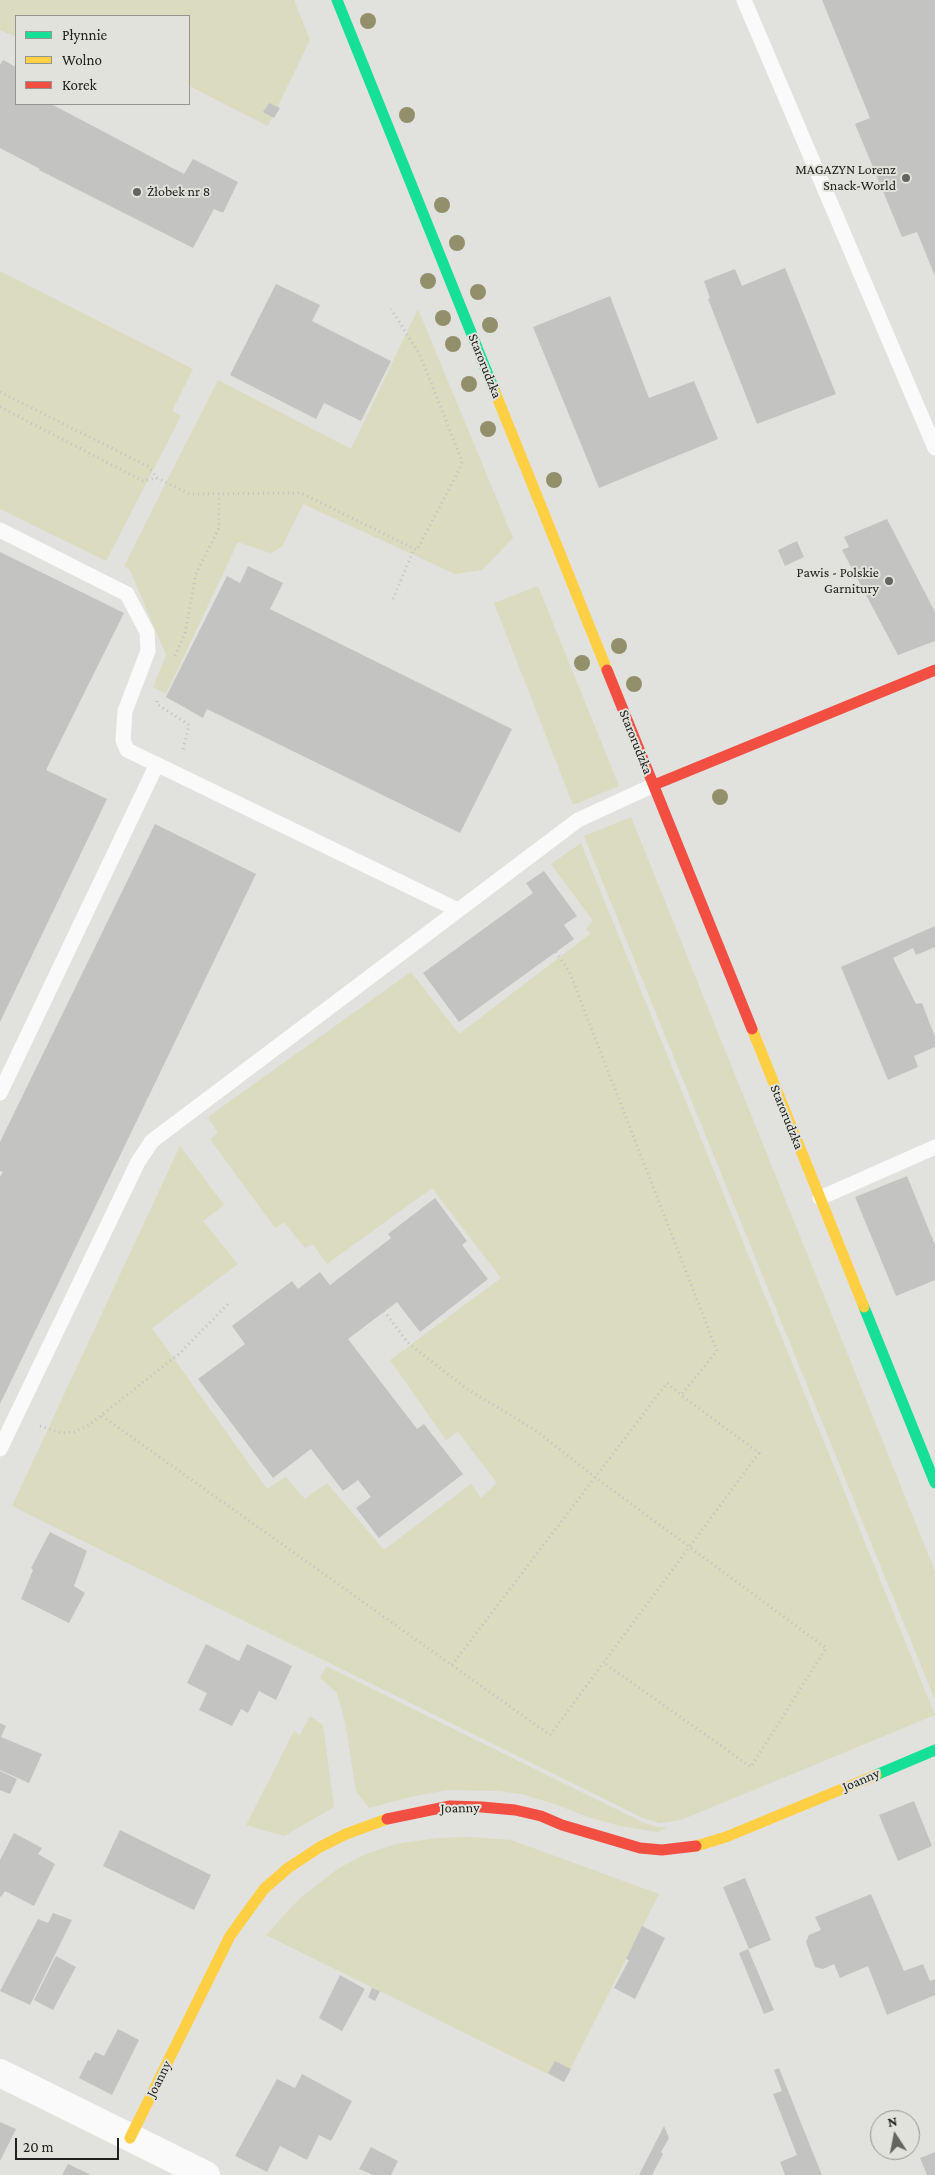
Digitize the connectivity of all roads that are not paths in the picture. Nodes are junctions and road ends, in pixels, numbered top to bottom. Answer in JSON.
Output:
{"nodes":[{"id":1,"x":337,"y":0,"type":"edge"},
{"id":2,"x":744,"y":0,"type":"edge"},
{"id":3,"x":935,"y":448,"type":"edge"},
{"id":4,"x":0,"y":530,"type":"edge"},
{"id":5,"x":935,"y":670,"type":"edge"},
{"id":6,"x":157,"y":764,"type":"junction"},
{"id":7,"x":654,"y":785,"type":"junction"},
{"id":8,"x":458,"y":910,"type":"junction"},
{"id":9,"x":0,"y":1093,"type":"edge"},
{"id":10,"x":935,"y":1147,"type":"edge"},
{"id":11,"x":820,"y":1198,"type":"junction"},
{"id":12,"x":0,"y":1449,"type":"edge"},
{"id":13,"x":935,"y":1483,"type":"edge"},
{"id":14,"x":935,"y":1750,"type":"edge"},
{"id":15,"x":0,"y":2073,"type":"edge"},
{"id":16,"x":130,"y":2138,"type":"junction"},
{"id":17,"x":191,"y":2172,"type":"edge"}],
"edges":[{"from":1,"to":7,"type":"street","name":"Starorudzka"},
{"from":2,"to":3,"type":"lane"},
{"from":4,"to":6,"type":"lane"},
{"from":5,"to":7,"type":"street"},
{"from":6,"to":8,"type":"lane"},
{"from":6,"to":9,"type":"lane"},
{"from":7,"to":8,"type":"lane"},
{"from":7,"to":11,"type":"street","name":"Starorudzka"},
{"from":8,"to":12,"type":"lane"},
{"from":10,"to":11,"type":"lane"},
{"from":11,"to":13,"type":"street","name":"Starorudzka"},
{"from":14,"to":16,"type":"street","name":"Joanny"},
{"from":15,"to":16,"type":"street"},
{"from":16,"to":17,"type":"street"}]}
